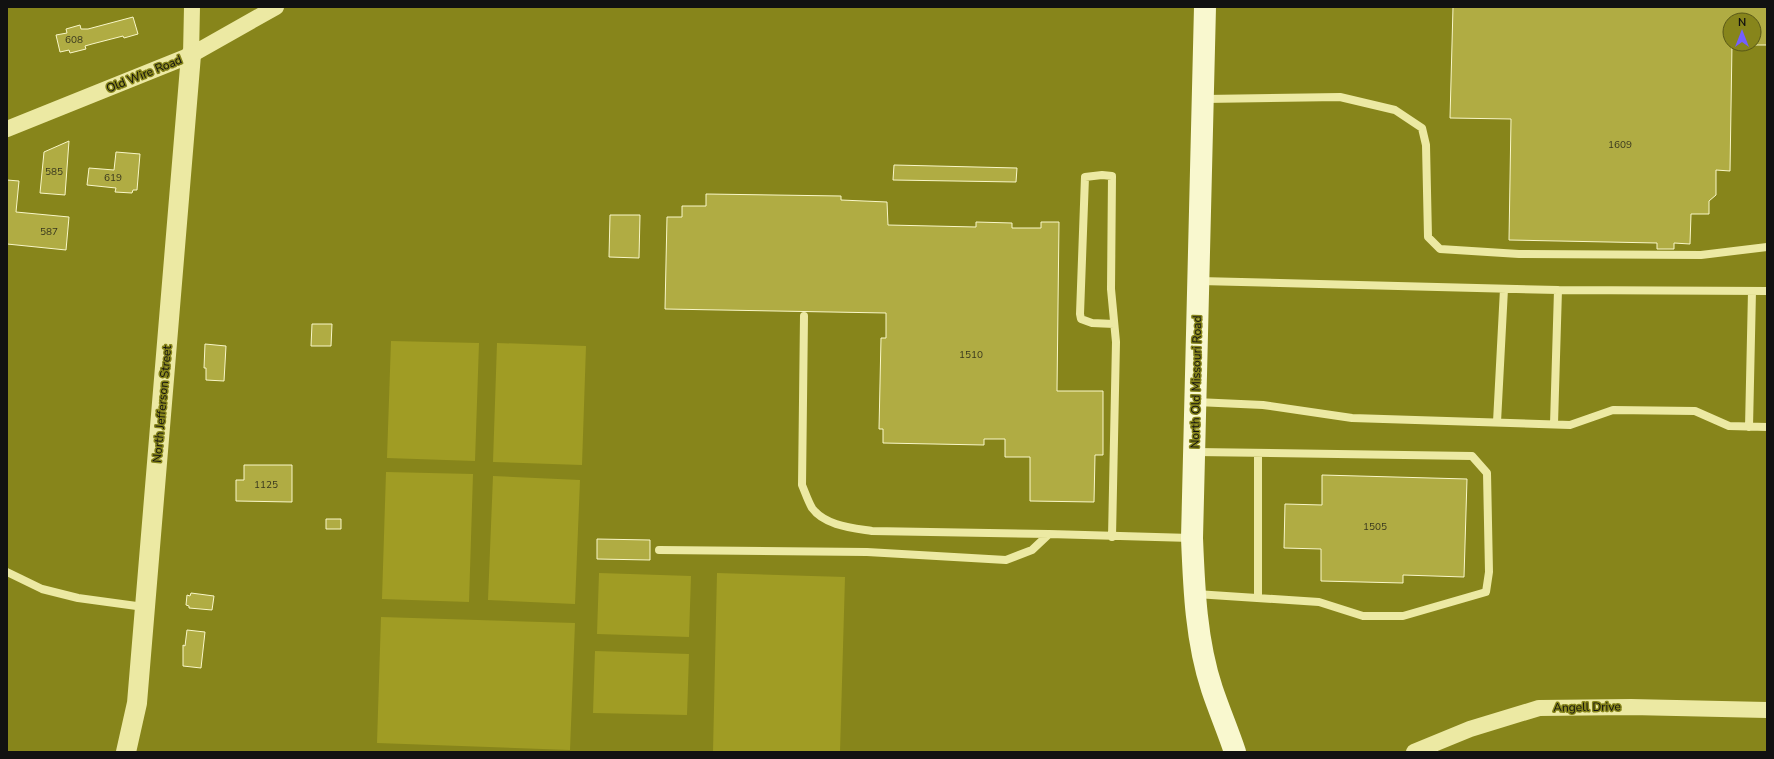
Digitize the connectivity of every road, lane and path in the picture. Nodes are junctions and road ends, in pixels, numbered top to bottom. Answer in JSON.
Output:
{"nodes":[{"id":1,"x":192,"y":7,"type":"edge"},
{"id":2,"x":276,"y":7,"type":"edge"},
{"id":3,"x":1205,"y":7,"type":"edge"},
{"id":4,"x":191,"y":55,"type":"junction"},
{"id":5,"x":1203,"y":99,"type":"junction"},
{"id":6,"x":7,"y":129,"type":"edge"},
{"id":7,"x":1767,"y":247,"type":"edge"},
{"id":8,"x":1198,"y":281,"type":"junction"},
{"id":9,"x":1504,"y":289,"type":"junction"},
{"id":10,"x":1558,"y":290,"type":"junction"},
{"id":11,"x":1752,"y":291,"type":"junction"},
{"id":12,"x":1767,"y":291,"type":"edge"},
{"id":13,"x":804,"y":316,"type":"dead end"},
{"id":14,"x":1114,"y":324,"type":"junction"},
{"id":15,"x":1195,"y":402,"type":"junction"},
{"id":16,"x":1497,"y":422,"type":"junction"},
{"id":17,"x":1554,"y":424,"type":"junction"},
{"id":18,"x":1749,"y":427,"type":"junction"},
{"id":19,"x":1767,"y":427,"type":"edge"},
{"id":20,"x":1194,"y":452,"type":"junction"},
{"id":21,"x":1258,"y":453,"type":"junction"},
{"id":22,"x":1048,"y":534,"type":"junction"},
{"id":23,"x":1112,"y":536,"type":"junction"},
{"id":24,"x":1192,"y":538,"type":"junction"},
{"id":25,"x":660,"y":550,"type":"dead end"},
{"id":26,"x":7,"y":572,"type":"edge"},
{"id":27,"x":1195,"y":594,"type":"junction"},
{"id":28,"x":1258,"y":598,"type":"junction"},
{"id":29,"x":145,"y":607,"type":"junction"},
{"id":30,"x":1767,"y":710,"type":"edge"},
{"id":31,"x":1438,"y":747,"type":"edge"},
{"id":32,"x":126,"y":752,"type":"edge"},
{"id":33,"x":1235,"y":752,"type":"edge"},
{"id":34,"x":1414,"y":752,"type":"edge"}],
"edges":[{"from":1,"to":4,"type":"street"},
{"from":2,"to":4,"type":"street","name":"Old Wire Road"},
{"from":3,"to":5,"type":"main road","name":"North Old Missouri Road"},
{"from":4,"to":6,"type":"street","name":"Old Wire Road"},
{"from":4,"to":29,"type":"street","name":"North Jefferson Street"},
{"from":5,"to":7,"type":"lane"},
{"from":5,"to":8,"type":"main road","name":"North Old Missouri Road"},
{"from":8,"to":9,"type":"lane"},
{"from":8,"to":15,"type":"main road","name":"North Old Missouri Road"},
{"from":9,"to":10,"type":"lane"},
{"from":9,"to":16,"type":"lane"},
{"from":10,"to":11,"type":"lane"},
{"from":10,"to":17,"type":"lane"},
{"from":11,"to":12,"type":"lane"},
{"from":11,"to":18,"type":"lane"},
{"from":13,"to":22,"type":"lane"},
{"from":14,"to":14,"type":"lane"},
{"from":14,"to":23,"type":"lane"},
{"from":15,"to":16,"type":"lane"},
{"from":15,"to":20,"type":"main road","name":"North Old Missouri Road"},
{"from":16,"to":17,"type":"lane"},
{"from":17,"to":18,"type":"lane"},
{"from":18,"to":19,"type":"lane"},
{"from":20,"to":21,"type":"lane"},
{"from":20,"to":24,"type":"main road","name":"North Old Missouri Road"},
{"from":21,"to":28,"type":"lane"},
{"from":21,"to":28,"type":"lane"},
{"from":22,"to":23,"type":"lane"},
{"from":22,"to":25,"type":"lane"},
{"from":23,"to":24,"type":"lane"},
{"from":24,"to":27,"type":"main road","name":"North Old Missouri Road"},
{"from":26,"to":29,"type":"lane"},
{"from":27,"to":28,"type":"lane"},
{"from":27,"to":33,"type":"main road","name":"North Old Missouri Road"},
{"from":29,"to":32,"type":"street","name":"North Jefferson Street"},
{"from":30,"to":31,"type":"street","name":"Angell Drive"},
{"from":31,"to":34,"type":"street","name":"Angell Drive"}]}
